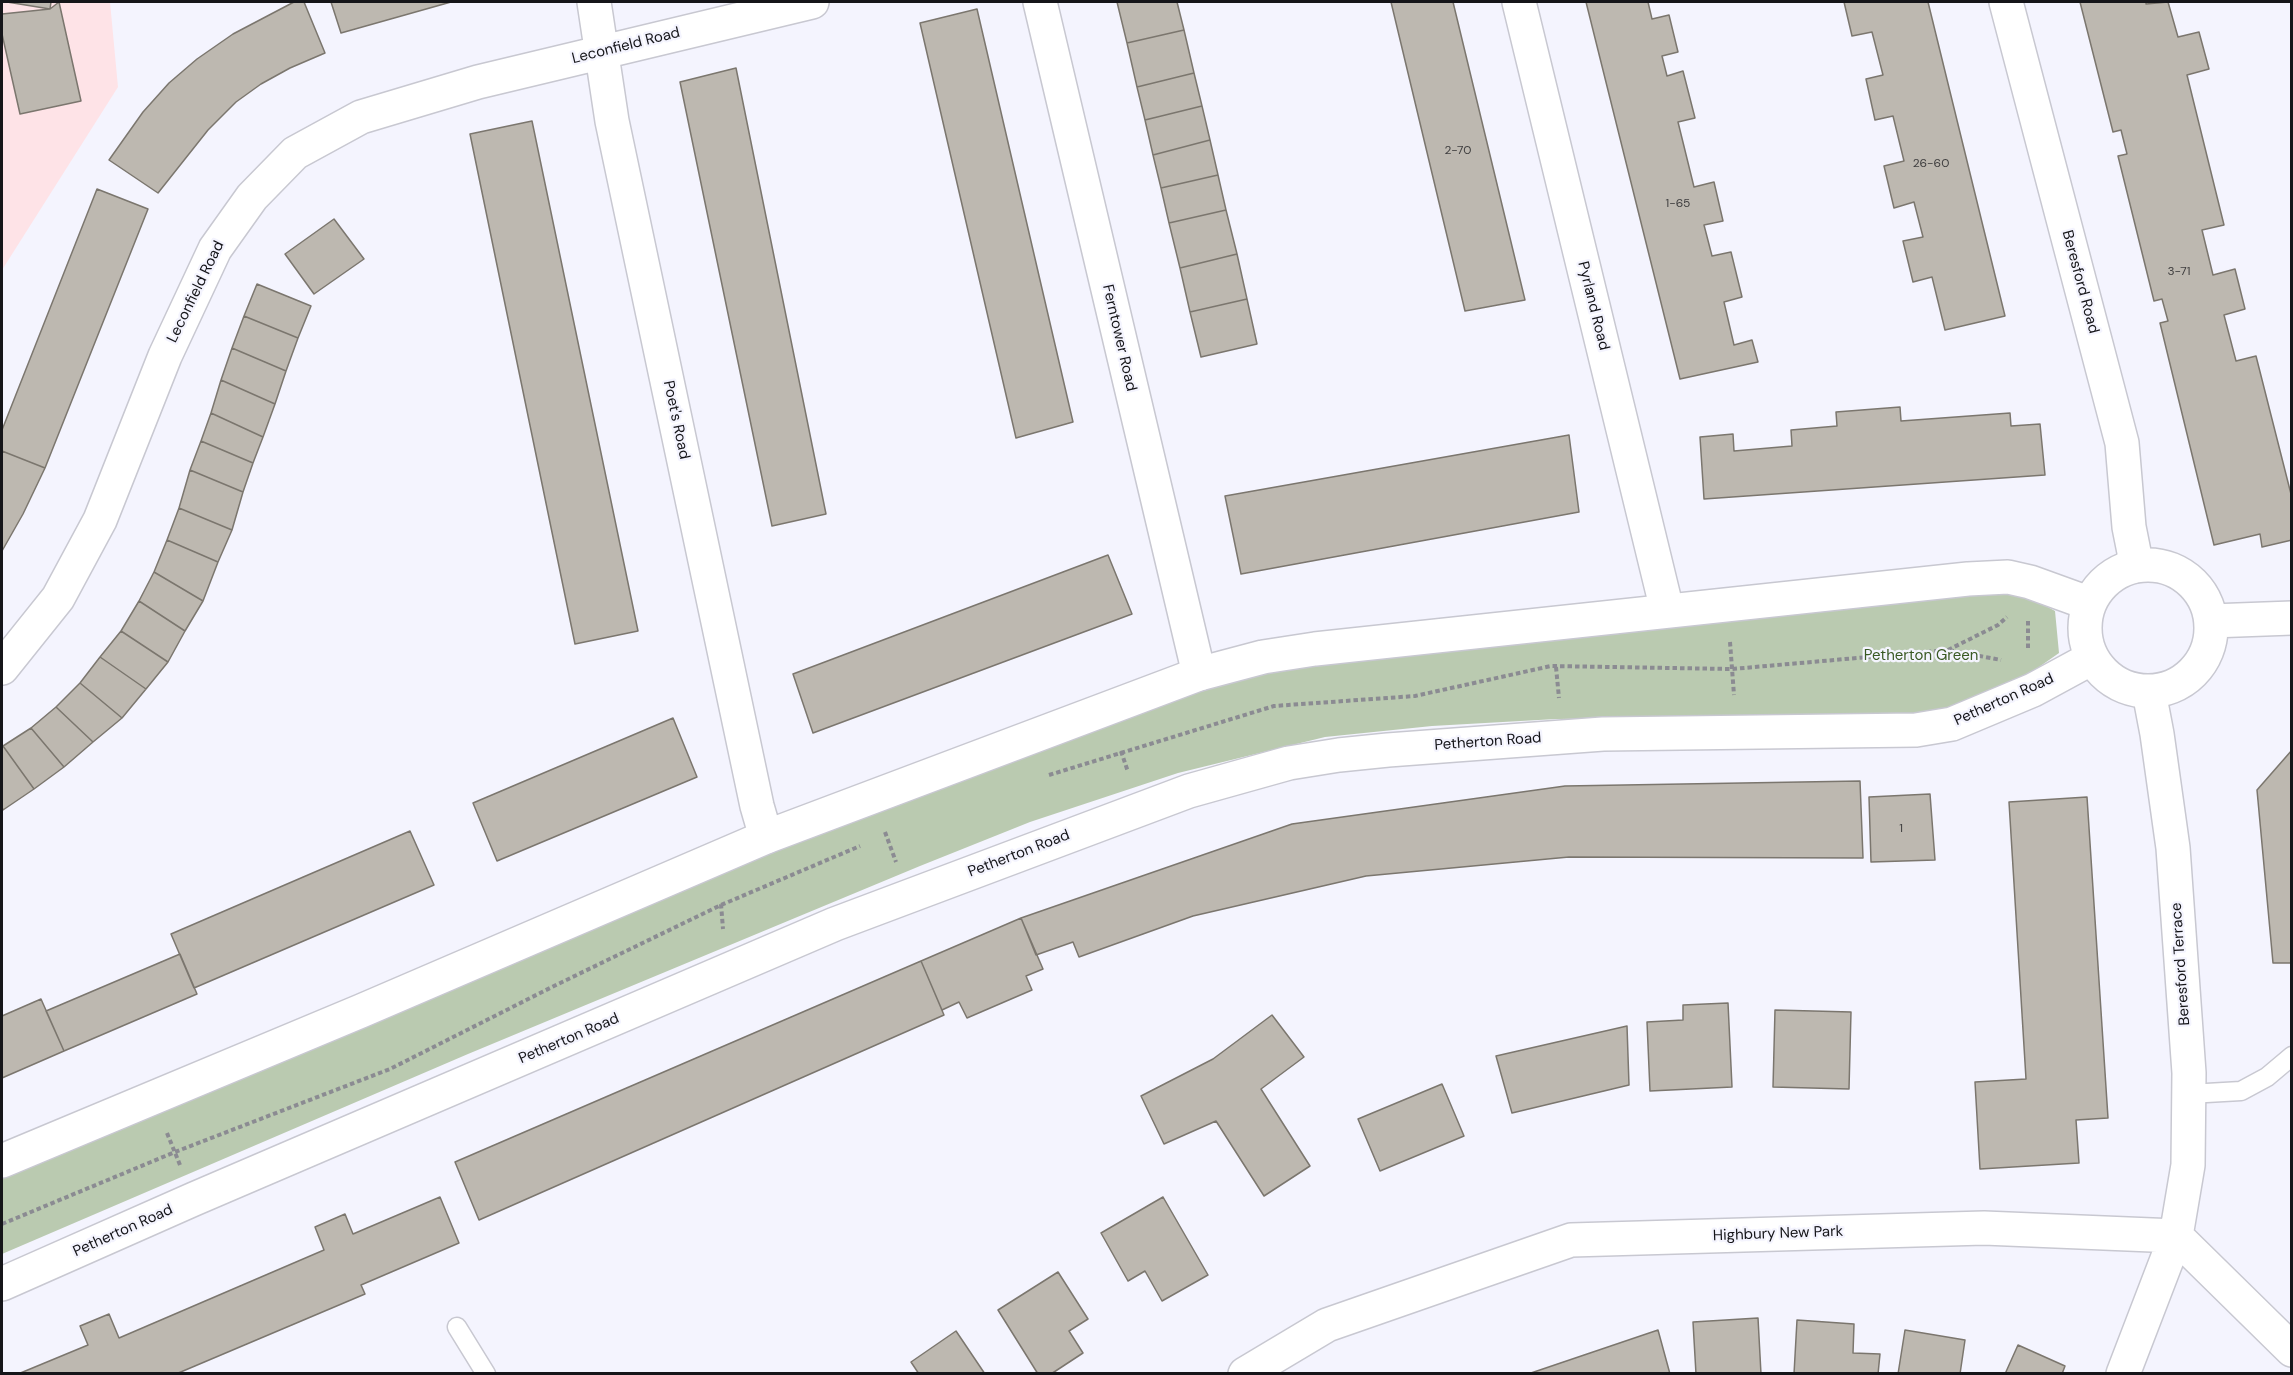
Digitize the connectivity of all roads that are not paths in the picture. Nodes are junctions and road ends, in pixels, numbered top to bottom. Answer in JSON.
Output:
{"nodes":[{"id":1,"x":594,"y":2,"type":"edge"},
{"id":2,"x":812,"y":2,"type":"edge"},
{"id":3,"x":1040,"y":2,"type":"edge"},
{"id":4,"x":1519,"y":2,"type":"edge"},
{"id":5,"x":2006,"y":2,"type":"edge"},
{"id":6,"x":601,"y":52,"type":"junction"},
{"id":7,"x":2134,"y":566,"type":"junction"},
{"id":8,"x":2088,"y":603,"type":"junction"},
{"id":9,"x":1667,"y":610,"type":"junction"},
{"id":10,"x":2292,"y":618,"type":"edge"},
{"id":11,"x":2211,"y":621,"type":"junction"},
{"id":12,"x":2092,"y":658,"type":"junction"},
{"id":13,"x":2,"y":668,"type":"edge"},
{"id":14,"x":1199,"y":674,"type":"junction"},
{"id":15,"x":2149,"y":693,"type":"junction"},
{"id":16,"x":766,"y":837,"type":"junction"},
{"id":17,"x":2292,"y":1056,"type":"edge"},
{"id":18,"x":2189,"y":1094,"type":"junction"},
{"id":19,"x":2,"y":1161,"type":"edge"},
{"id":20,"x":2176,"y":1236,"type":"junction"},
{"id":21,"x":2,"y":1284,"type":"edge"},
{"id":22,"x":457,"y":1327,"type":"dead end"},
{"id":23,"x":2292,"y":1350,"type":"edge"},
{"id":24,"x":486,"y":1374,"type":"edge"},
{"id":25,"x":1245,"y":1374,"type":"edge"},
{"id":26,"x":2123,"y":1374,"type":"edge"}],
"edges":[{"from":1,"to":6,"type":"street","name":"Poet's Road"},
{"from":2,"to":6,"type":"street","name":"Leconfield Road"},
{"from":3,"to":14,"type":"street","name":"Ferntower Road"},
{"from":4,"to":9,"type":"street","name":"Pyrland Road"},
{"from":5,"to":7,"type":"street","name":"Beresford Road"},
{"from":6,"to":13,"type":"street","name":"Leconfield Road"},
{"from":6,"to":16,"type":"street","name":"Poet's Road"},
{"from":7,"to":8,"type":"street"},
{"from":7,"to":11,"type":"street"},
{"from":8,"to":9,"type":"street"},
{"from":8,"to":12,"type":"street"},
{"from":9,"to":14,"type":"street"},
{"from":10,"to":11,"type":"street"},
{"from":11,"to":15,"type":"street"},
{"from":12,"to":15,"type":"street"},
{"from":12,"to":21,"type":"street","name":"Petherton Road"},
{"from":14,"to":16,"type":"street"},
{"from":15,"to":18,"type":"street","name":"Beresford Terrace"},
{"from":16,"to":19,"type":"street"},
{"from":17,"to":18,"type":"lane"},
{"from":18,"to":20,"type":"street","name":"Beresford Terrace"},
{"from":20,"to":23,"type":"street"},
{"from":20,"to":25,"type":"street","name":"Highbury New Park"},
{"from":20,"to":26,"type":"street","name":"Beresford Terrace"},
{"from":22,"to":24,"type":"lane"}]}
